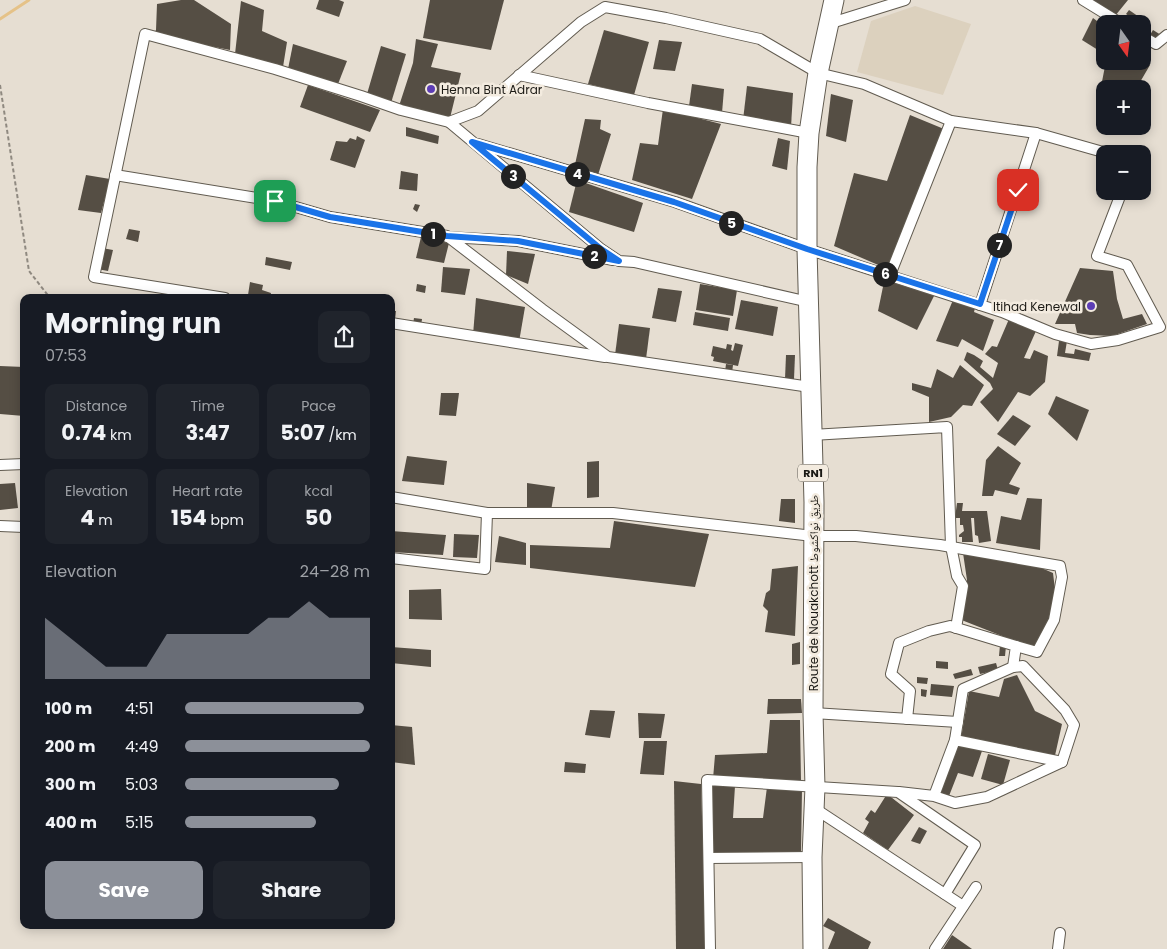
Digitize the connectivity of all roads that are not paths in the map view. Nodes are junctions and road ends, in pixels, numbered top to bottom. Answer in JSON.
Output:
{"nodes":[{"id":1,"x":834,"y":0,"type":"edge"},
{"id":2,"x":905,"y":0,"type":"edge"},
{"id":3,"x":1083,"y":0,"type":"edge"},
{"id":4,"x":1107,"y":15,"type":"edge"},
{"id":5,"x":828,"y":24,"type":"junction"},
{"id":6,"x":1167,"y":35,"type":"edge"},
{"id":7,"x":1151,"y":41,"type":"edge"},
{"id":8,"x":818,"y":73,"type":"junction"},
{"id":9,"x":519,"y":75,"type":"junction"},
{"id":10,"x":951,"y":121,"type":"junction"},
{"id":11,"x":449,"y":122,"type":"junction"},
{"id":12,"x":810,"y":133,"type":"junction"},
{"id":13,"x":1036,"y":133,"type":"junction"},
{"id":14,"x":472,"y":142,"type":"junction"},
{"id":15,"x":1096,"y":150,"type":"edge"},
{"id":16,"x":115,"y":175,"type":"junction"},
{"id":17,"x":1119,"y":200,"type":"edge"},
{"id":18,"x":447,"y":236,"type":"junction"},
{"id":19,"x":807,"y":249,"type":"junction"},
{"id":20,"x":619,"y":261,"type":"junction"},
{"id":21,"x":890,"y":276,"type":"junction"},
{"id":22,"x":200,"y":294,"type":"edge"},
{"id":23,"x":809,"y":302,"type":"junction"},
{"id":24,"x":980,"y":304,"type":"junction"},
{"id":25,"x":395,"y":324,"type":"edge"},
{"id":26,"x":608,"y":357,"type":"junction"},
{"id":27,"x":810,"y":386,"type":"junction"},
{"id":28,"x":812,"y":435,"type":"junction"},
{"id":29,"x":20,"y":464,"type":"edge"},
{"id":30,"x":0,"y":465,"type":"edge"},
{"id":31,"x":395,"y":498,"type":"edge"},
{"id":32,"x":487,"y":513,"type":"junction"},
{"id":33,"x":0,"y":526,"type":"edge"},
{"id":34,"x":20,"y":526,"type":"edge"},
{"id":35,"x":813,"y":536,"type":"junction"},
{"id":36,"x":951,"y":546,"type":"junction"},
{"id":37,"x":395,"y":558,"type":"edge"},
{"id":38,"x":956,"y":628,"type":"junction"},
{"id":39,"x":1016,"y":646,"type":"junction"},
{"id":40,"x":1012,"y":667,"type":"junction"},
{"id":41,"x":813,"y":713,"type":"junction"},
{"id":42,"x":907,"y":719,"type":"junction"},
{"id":43,"x":958,"y":722,"type":"junction"},
{"id":44,"x":954,"y":740,"type":"junction"},
{"id":45,"x":1062,"y":762,"type":"junction"},
{"id":46,"x":815,"y":787,"type":"junction"},
{"id":47,"x":898,"y":792,"type":"junction"},
{"id":48,"x":934,"y":796,"type":"junction"},
{"id":49,"x":814,"y":808,"type":"junction"},
{"id":50,"x":812,"y":857,"type":"junction"},
{"id":51,"x":709,"y":858,"type":"junction"},
{"id":52,"x":976,"y":887,"type":"dead end"},
{"id":53,"x":945,"y":894,"type":"junction"},
{"id":54,"x":963,"y":906,"type":"junction"},
{"id":55,"x":1060,"y":933,"type":"dead end"},
{"id":56,"x":710,"y":949,"type":"edge"},
{"id":57,"x":813,"y":949,"type":"edge"},
{"id":58,"x":935,"y":949,"type":"edge"},
{"id":59,"x":1058,"y":949,"type":"edge"}],
"edges":[{"from":1,"to":5,"type":"highway","name":"Route de Nouakchott طريق نواكشوط","number":"RN1"},
{"from":2,"to":5,"type":"street"},
{"from":3,"to":4,"type":"street"},
{"from":5,"to":8,"type":"highway","name":"Route de Nouakchott طريق نواكشوط","number":"RN1"},
{"from":6,"to":7,"type":"street"},
{"from":8,"to":9,"type":"street"},
{"from":8,"to":10,"type":"street"},
{"from":8,"to":12,"type":"highway","name":"Route de Nouakchott طريق نواكشوط","number":"RN1"},
{"from":9,"to":11,"type":"street"},
{"from":9,"to":12,"type":"street"},
{"from":10,"to":13,"type":"street"},
{"from":10,"to":21,"type":"street"},
{"from":11,"to":14,"type":"street"},
{"from":11,"to":16,"type":"street"},
{"from":12,"to":19,"type":"highway","name":"Route de Nouakchott طريق نواكشوط","number":"RN1"},
{"from":13,"to":15,"type":"street"},
{"from":13,"to":24,"type":"street"},
{"from":14,"to":19,"type":"street"},
{"from":14,"to":20,"type":"street"},
{"from":16,"to":18,"type":"street"},
{"from":16,"to":22,"type":"street"},
{"from":17,"to":24,"type":"street"},
{"from":18,"to":20,"type":"street"},
{"from":18,"to":26,"type":"street"},
{"from":19,"to":21,"type":"street"},
{"from":19,"to":23,"type":"highway","name":"Route de Nouakchott طريق نواكشوط","number":"RN1"},
{"from":20,"to":23,"type":"street"},
{"from":21,"to":24,"type":"street"},
{"from":23,"to":27,"type":"highway","name":"Route de Nouakchott طريق نواكشوط","number":"RN1"},
{"from":25,"to":26,"type":"street"},
{"from":26,"to":27,"type":"street"},
{"from":27,"to":28,"type":"highway","name":"Route de Nouakchott طريق نواكشوط","number":"RN1"},
{"from":28,"to":35,"type":"highway","name":"Route de Nouakchott طريق نواكشوط","number":"RN1"},
{"from":28,"to":36,"type":"street"},
{"from":29,"to":30,"type":"street"},
{"from":31,"to":32,"type":"street"},
{"from":32,"to":35,"type":"street"},
{"from":32,"to":37,"type":"street"},
{"from":33,"to":34,"type":"street"},
{"from":35,"to":36,"type":"street"},
{"from":35,"to":41,"type":"highway","name":"Route de Nouakchott طريق نواكشوط","number":"RN1"},
{"from":36,"to":38,"type":"street"},
{"from":36,"to":39,"type":"street"},
{"from":38,"to":39,"type":"street"},
{"from":38,"to":42,"type":"street"},
{"from":39,"to":40,"type":"street"},
{"from":40,"to":43,"type":"street"},
{"from":40,"to":45,"type":"street"},
{"from":41,"to":42,"type":"street"},
{"from":41,"to":46,"type":"highway","name":"Route de Nouakchott طريق نواكشوط","number":"RN1"},
{"from":42,"to":43,"type":"street"},
{"from":43,"to":44,"type":"street"},
{"from":44,"to":45,"type":"street"},
{"from":44,"to":48,"type":"street"},
{"from":45,"to":48,"type":"street"},
{"from":46,"to":47,"type":"street"},
{"from":46,"to":49,"type":"highway","name":"Route de Nouakchott طريق نواكشوط","number":"RN1"},
{"from":46,"to":51,"type":"street"},
{"from":47,"to":48,"type":"street"},
{"from":47,"to":53,"type":"street"},
{"from":49,"to":50,"type":"highway","name":"Route de Nouakchott طريق نواكشوط","number":"RN1"},
{"from":49,"to":53,"type":"street"},
{"from":50,"to":51,"type":"street"},
{"from":50,"to":57,"type":"highway","name":"Route de Nouakchott طريق نواكشوط","number":"RN1"},
{"from":51,"to":56,"type":"street"},
{"from":52,"to":54,"type":"street"},
{"from":53,"to":54,"type":"street"},
{"from":54,"to":58,"type":"street"},
{"from":55,"to":59,"type":"street"}]}
